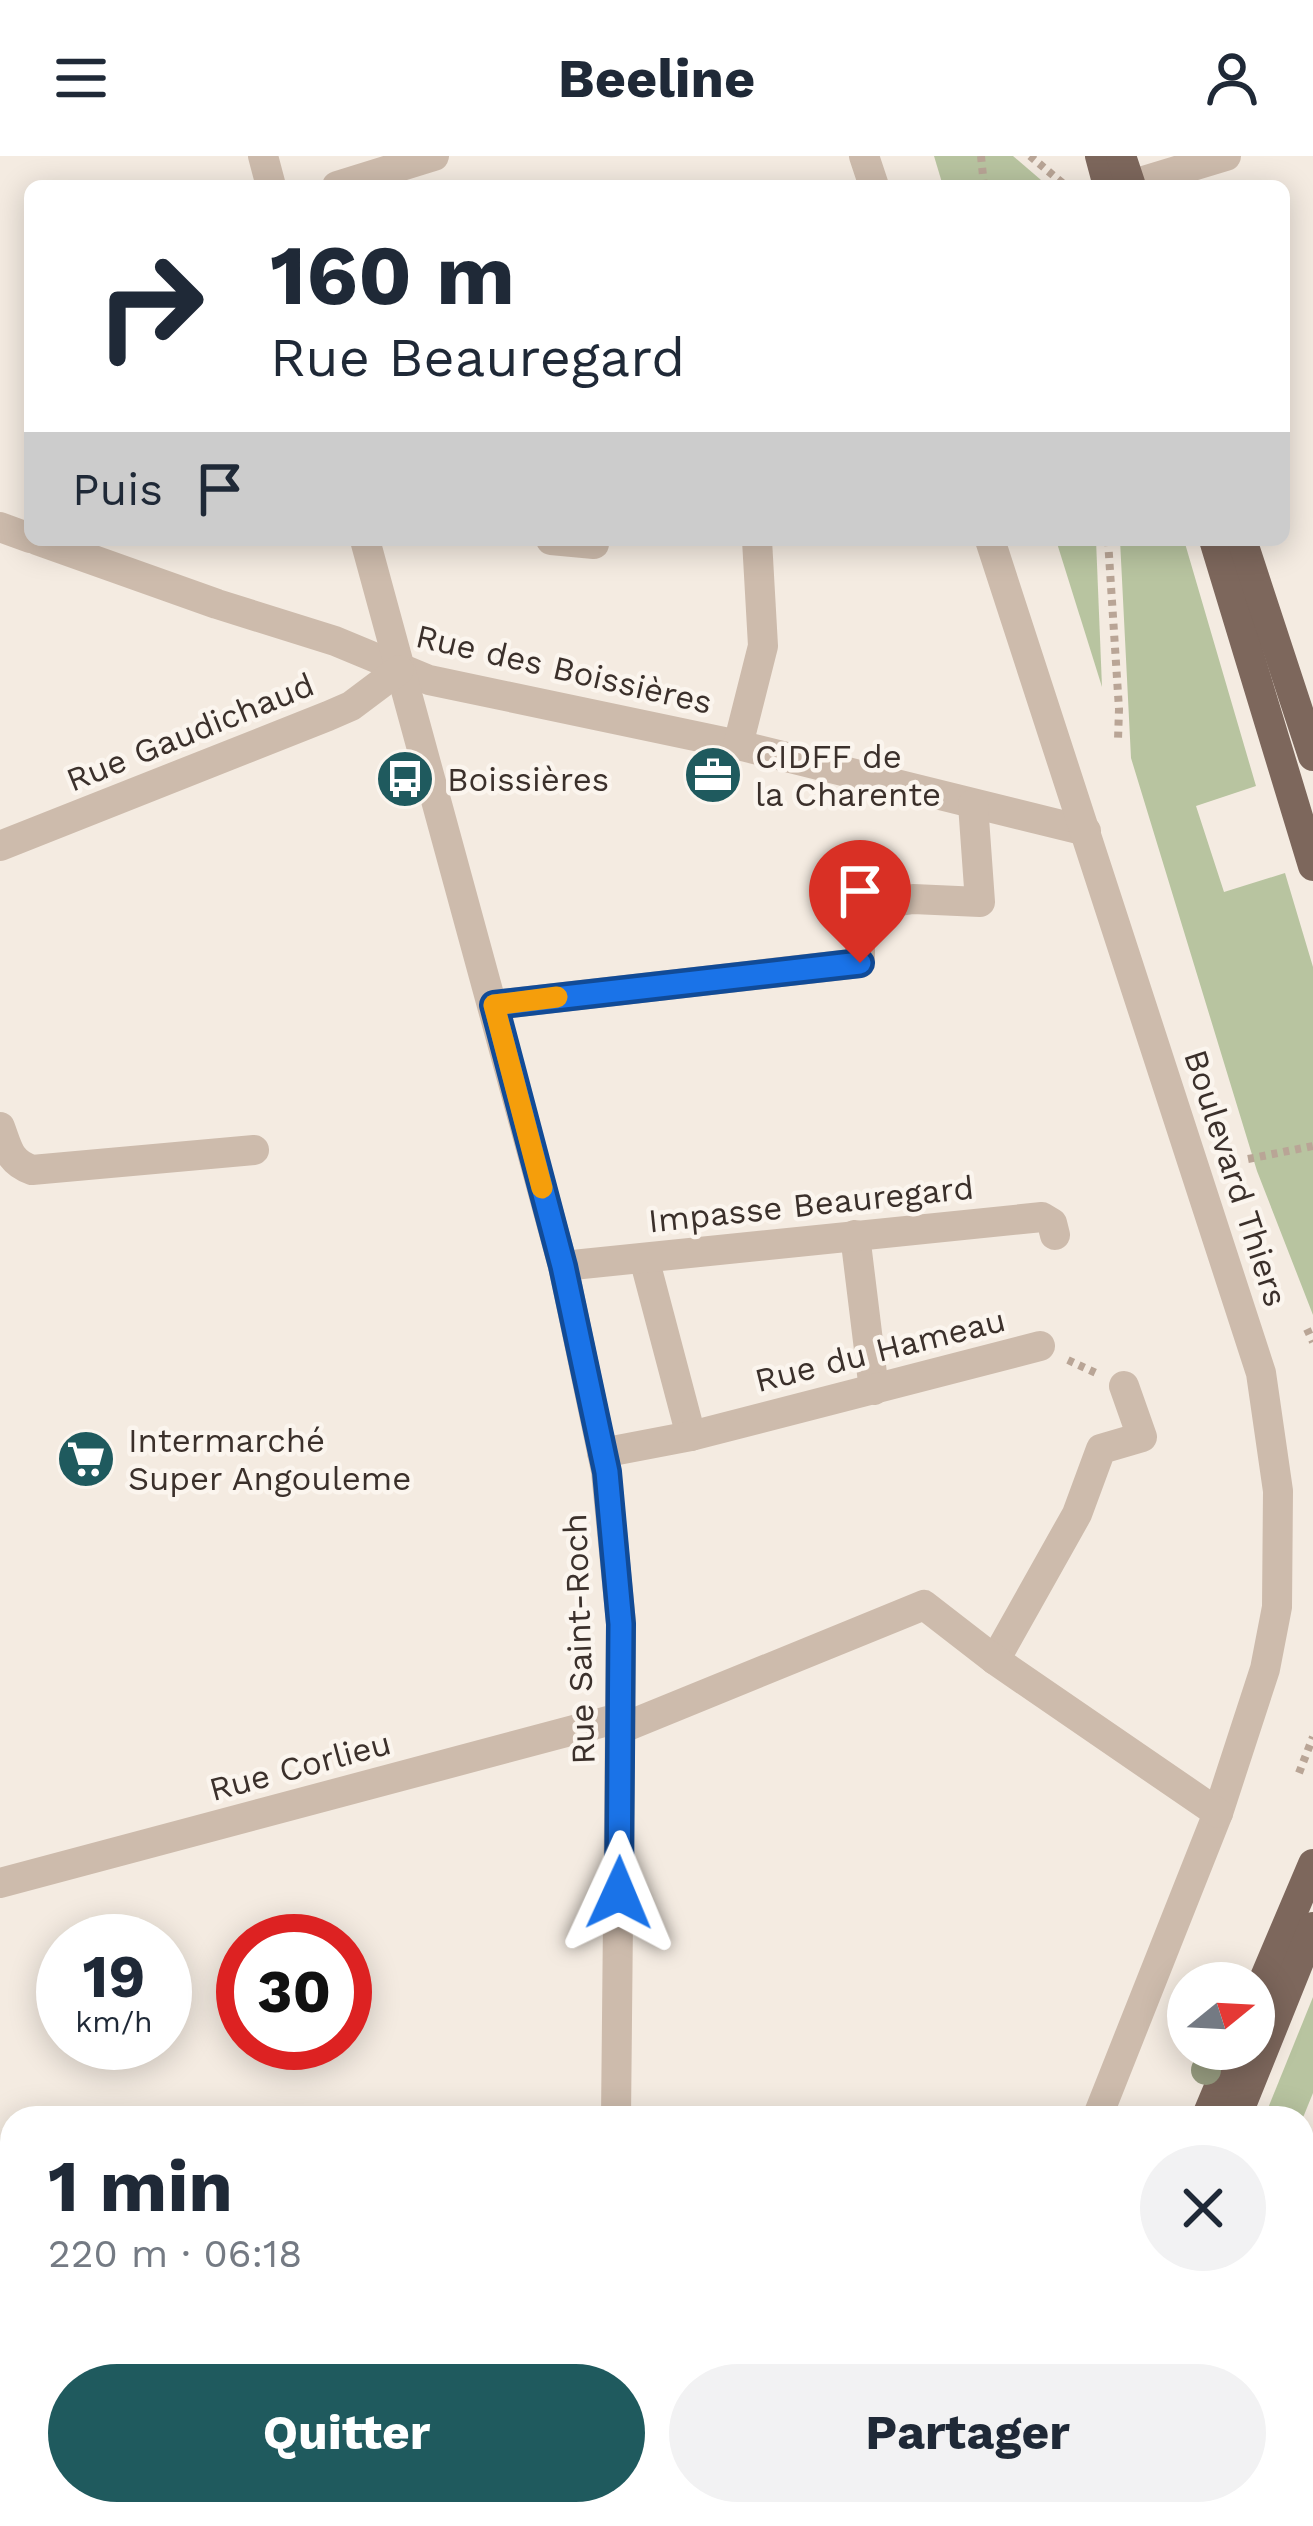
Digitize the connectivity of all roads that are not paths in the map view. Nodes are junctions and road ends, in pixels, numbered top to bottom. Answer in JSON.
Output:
{"nodes":[{"id":1,"x":434,"y":156,"type":"edge"},
{"id":2,"x":1226,"y":156,"type":"edge"},
{"id":3,"x":356,"y":180,"type":"edge"},
{"id":4,"x":1150,"y":180,"type":"edge"},
{"id":5,"x":53,"y":546,"type":"edge"},
{"id":6,"x":367,"y":546,"type":"edge"},
{"id":7,"x":757,"y":546,"type":"edge"},
{"id":8,"x":992,"y":546,"type":"edge"},
{"id":9,"x":1216,"y":546,"type":"edge"},
{"id":10,"x":1244,"y":546,"type":"edge"},
{"id":11,"x":399,"y":670,"type":"junction"},
{"id":12,"x":738,"y":745,"type":"junction"},
{"id":13,"x":1313,"y":756,"type":"edge"},
{"id":14,"x":973,"y":804,"type":"junction"},
{"id":15,"x":1086,"y":831,"type":"junction"},
{"id":16,"x":0,"y":846,"type":"edge"},
{"id":17,"x":1313,"y":866,"type":"edge"},
{"id":18,"x":494,"y":1005,"type":"junction"},
{"id":19,"x":0,"y":1127,"type":"edge"},
{"id":20,"x":254,"y":1150,"type":"dead end"},
{"id":21,"x":855,"y":1235,"type":"junction"},
{"id":22,"x":1054,"y":1235,"type":"dead end"},
{"id":23,"x":644,"y":1258,"type":"junction"},
{"id":24,"x":563,"y":1266,"type":"junction"},
{"id":25,"x":1040,"y":1346,"type":"road end"},
{"id":26,"x":1124,"y":1386,"type":"road end"},
{"id":27,"x":874,"y":1390,"type":"junction"},
{"id":28,"x":691,"y":1436,"type":"junction"},
{"id":29,"x":602,"y":1453,"type":"junction"},
{"id":30,"x":994,"y":1660,"type":"junction"},
{"id":31,"x":620,"y":1723,"type":"junction"},
{"id":32,"x":1218,"y":1814,"type":"junction"},
{"id":33,"x":1313,"y":1864,"type":"edge"},
{"id":34,"x":0,"y":1883,"type":"edge"},
{"id":35,"x":1313,"y":1928,"type":"edge"},
{"id":36,"x":1271,"y":1962,"type":"edge"},
{"id":37,"x":1226,"y":2070,"type":"edge"},
{"id":38,"x":616,"y":2106,"type":"edge"},
{"id":39,"x":1098,"y":2106,"type":"edge"},
{"id":40,"x":1211,"y":2106,"type":"edge"},
{"id":41,"x":1241,"y":2106,"type":"edge"}],
"edges":[{"from":1,"to":3,"type":"street"},
{"from":2,"to":4,"type":"street"},
{"from":5,"to":11,"type":"street","name":"Rue des Boissières"},
{"from":6,"to":11,"type":"street","name":"Rue Saint-Roch"},
{"from":7,"to":12,"type":"street"},
{"from":8,"to":15,"type":"street","name":"Boulevard Thiers"},
{"from":9,"to":17,"type":"main road"},
{"from":10,"to":13,"type":"main road"},
{"from":11,"to":12,"type":"street","name":"Rue des Boissières"},
{"from":11,"to":16,"type":"street","name":"Rue Gaudichaud"},
{"from":11,"to":18,"type":"street","name":"Rue Saint-Roch"},
{"from":12,"to":14,"type":"street","name":"Rue des Boissières"},
{"from":14,"to":15,"type":"street","name":"Rue des Boissières"},
{"from":14,"to":18,"type":"street"},
{"from":15,"to":32,"type":"street","name":"Boulevard Thiers"},
{"from":18,"to":24,"type":"street","name":"Rue Saint-Roch"},
{"from":19,"to":20,"type":"street"},
{"from":21,"to":22,"type":"street","name":"Impasse Beauregard"},
{"from":21,"to":23,"type":"street","name":"Impasse Beauregard"},
{"from":21,"to":27,"type":"street"},
{"from":23,"to":24,"type":"street","name":"Impasse Beauregard"},
{"from":23,"to":28,"type":"street"},
{"from":24,"to":29,"type":"street","name":"Rue Saint-Roch"},
{"from":25,"to":27,"type":"street","name":"Rue du Hameau"},
{"from":26,"to":30,"type":"street"},
{"from":27,"to":28,"type":"street","name":"Rue du Hameau"},
{"from":28,"to":29,"type":"street","name":"Rue du Hameau"},
{"from":29,"to":31,"type":"street","name":"Rue Saint-Roch"},
{"from":30,"to":31,"type":"street","name":"Rue Corlieu"},
{"from":30,"to":32,"type":"street"},
{"from":31,"to":34,"type":"street","name":"Rue Corlieu"},
{"from":31,"to":38,"type":"street","name":"Rue Saint-Roch"},
{"from":32,"to":39,"type":"street","name":"Boulevard Thiers"},
{"from":33,"to":36,"type":"main road"},
{"from":35,"to":41,"type":"main road"},
{"from":37,"to":40,"type":"main road"}]}
